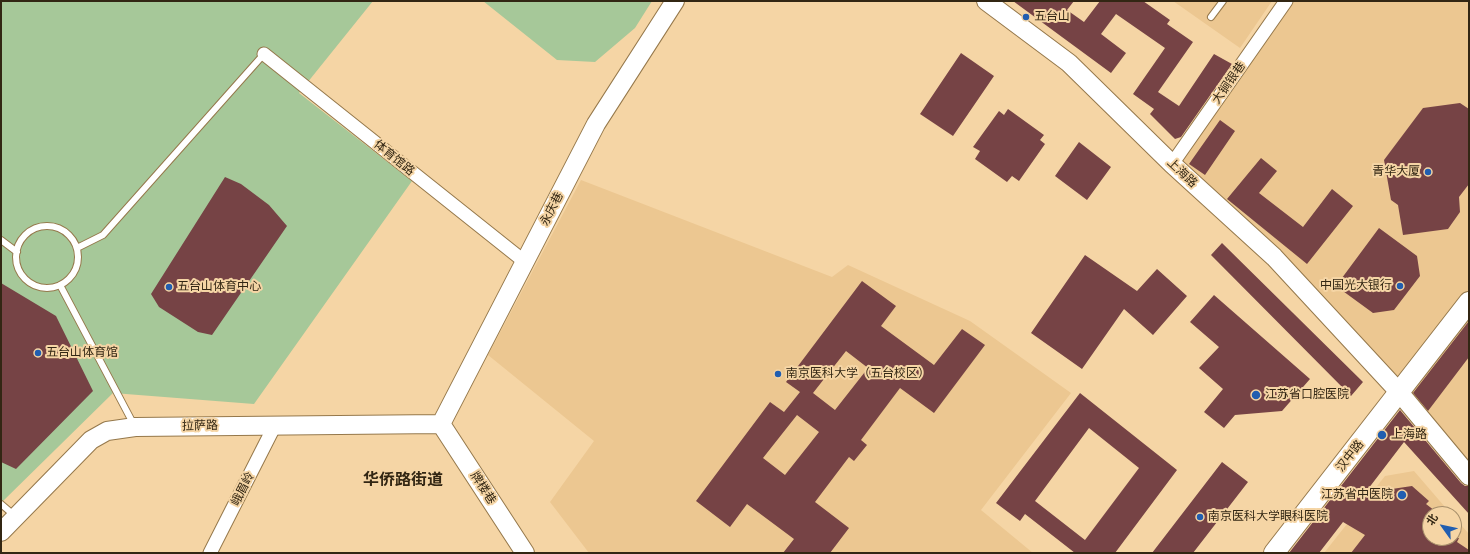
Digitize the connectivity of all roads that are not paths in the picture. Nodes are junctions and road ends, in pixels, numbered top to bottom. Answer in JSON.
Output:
{"nodes":[{"id":1,"x":675,"y":1,"type":"edge"},
{"id":2,"x":986,"y":1,"type":"edge"},
{"id":3,"x":1223,"y":1,"type":"edge"},
{"id":4,"x":1286,"y":1,"type":"edge"},
{"id":5,"x":1211,"y":17,"type":"dead end"},
{"id":6,"x":264,"y":54,"type":"joint"},
{"id":7,"x":1172,"y":164,"type":"junction"},
{"id":8,"x":1,"y":240,"type":"edge"},
{"id":9,"x":77,"y":248,"type":"junction"},
{"id":10,"x":16,"y":252,"type":"junction"},
{"id":11,"x":525,"y":262,"type":"junction"},
{"id":12,"x":60,"y":285,"type":"junction"},
{"id":13,"x":1469,"y":302,"type":"edge"},
{"id":14,"x":1399,"y":392,"type":"junction"},
{"id":15,"x":441,"y":424,"type":"junction"},
{"id":16,"x":275,"y":425,"type":"junction"},
{"id":17,"x":135,"y":427,"type":"junction"},
{"id":18,"x":1469,"y":476,"type":"edge"},
{"id":19,"x":1,"y":504,"type":"edge"},
{"id":20,"x":16,"y":517,"type":"junction"},
{"id":21,"x":1,"y":532,"type":"edge"},
{"id":22,"x":210,"y":553,"type":"edge"},
{"id":23,"x":524,"y":553,"type":"edge"},
{"id":24,"x":1274,"y":553,"type":"edge"}],
"edges":[{"from":1,"to":11,"type":"street","name":"永庆巷"},
{"from":2,"to":7,"type":"street","name":"上海路"},
{"from":3,"to":5,"type":"lane"},
{"from":4,"to":7,"type":"street","name":"大锏银巷"},
{"from":6,"to":9,"type":"lane"},
{"from":6,"to":11,"type":"street","name":"体育馆路"},
{"from":7,"to":14,"type":"street","name":"上海路"},
{"from":8,"to":10,"type":"lane"},
{"from":9,"to":10,"type":"lane"},
{"from":9,"to":12,"type":"lane"},
{"from":10,"to":12,"type":"lane"},
{"from":11,"to":15,"type":"street","name":"永庆巷"},
{"from":12,"to":17,"type":"lane"},
{"from":13,"to":14,"type":"main road","name":"汉中路"},
{"from":14,"to":18,"type":"street","name":"上海路"},
{"from":14,"to":24,"type":"main road","name":"汉中路"},
{"from":15,"to":16,"type":"street","name":"拉萨路"},
{"from":15,"to":23,"type":"street","name":"牌楼巷"},
{"from":16,"to":17,"type":"street","name":"拉萨路"},
{"from":16,"to":22,"type":"street","name":"峨眉岭"},
{"from":17,"to":20,"type":"street","name":"拉萨路"},
{"from":19,"to":20,"type":"lane"},
{"from":20,"to":21,"type":"street","name":"拉萨路"}]}
